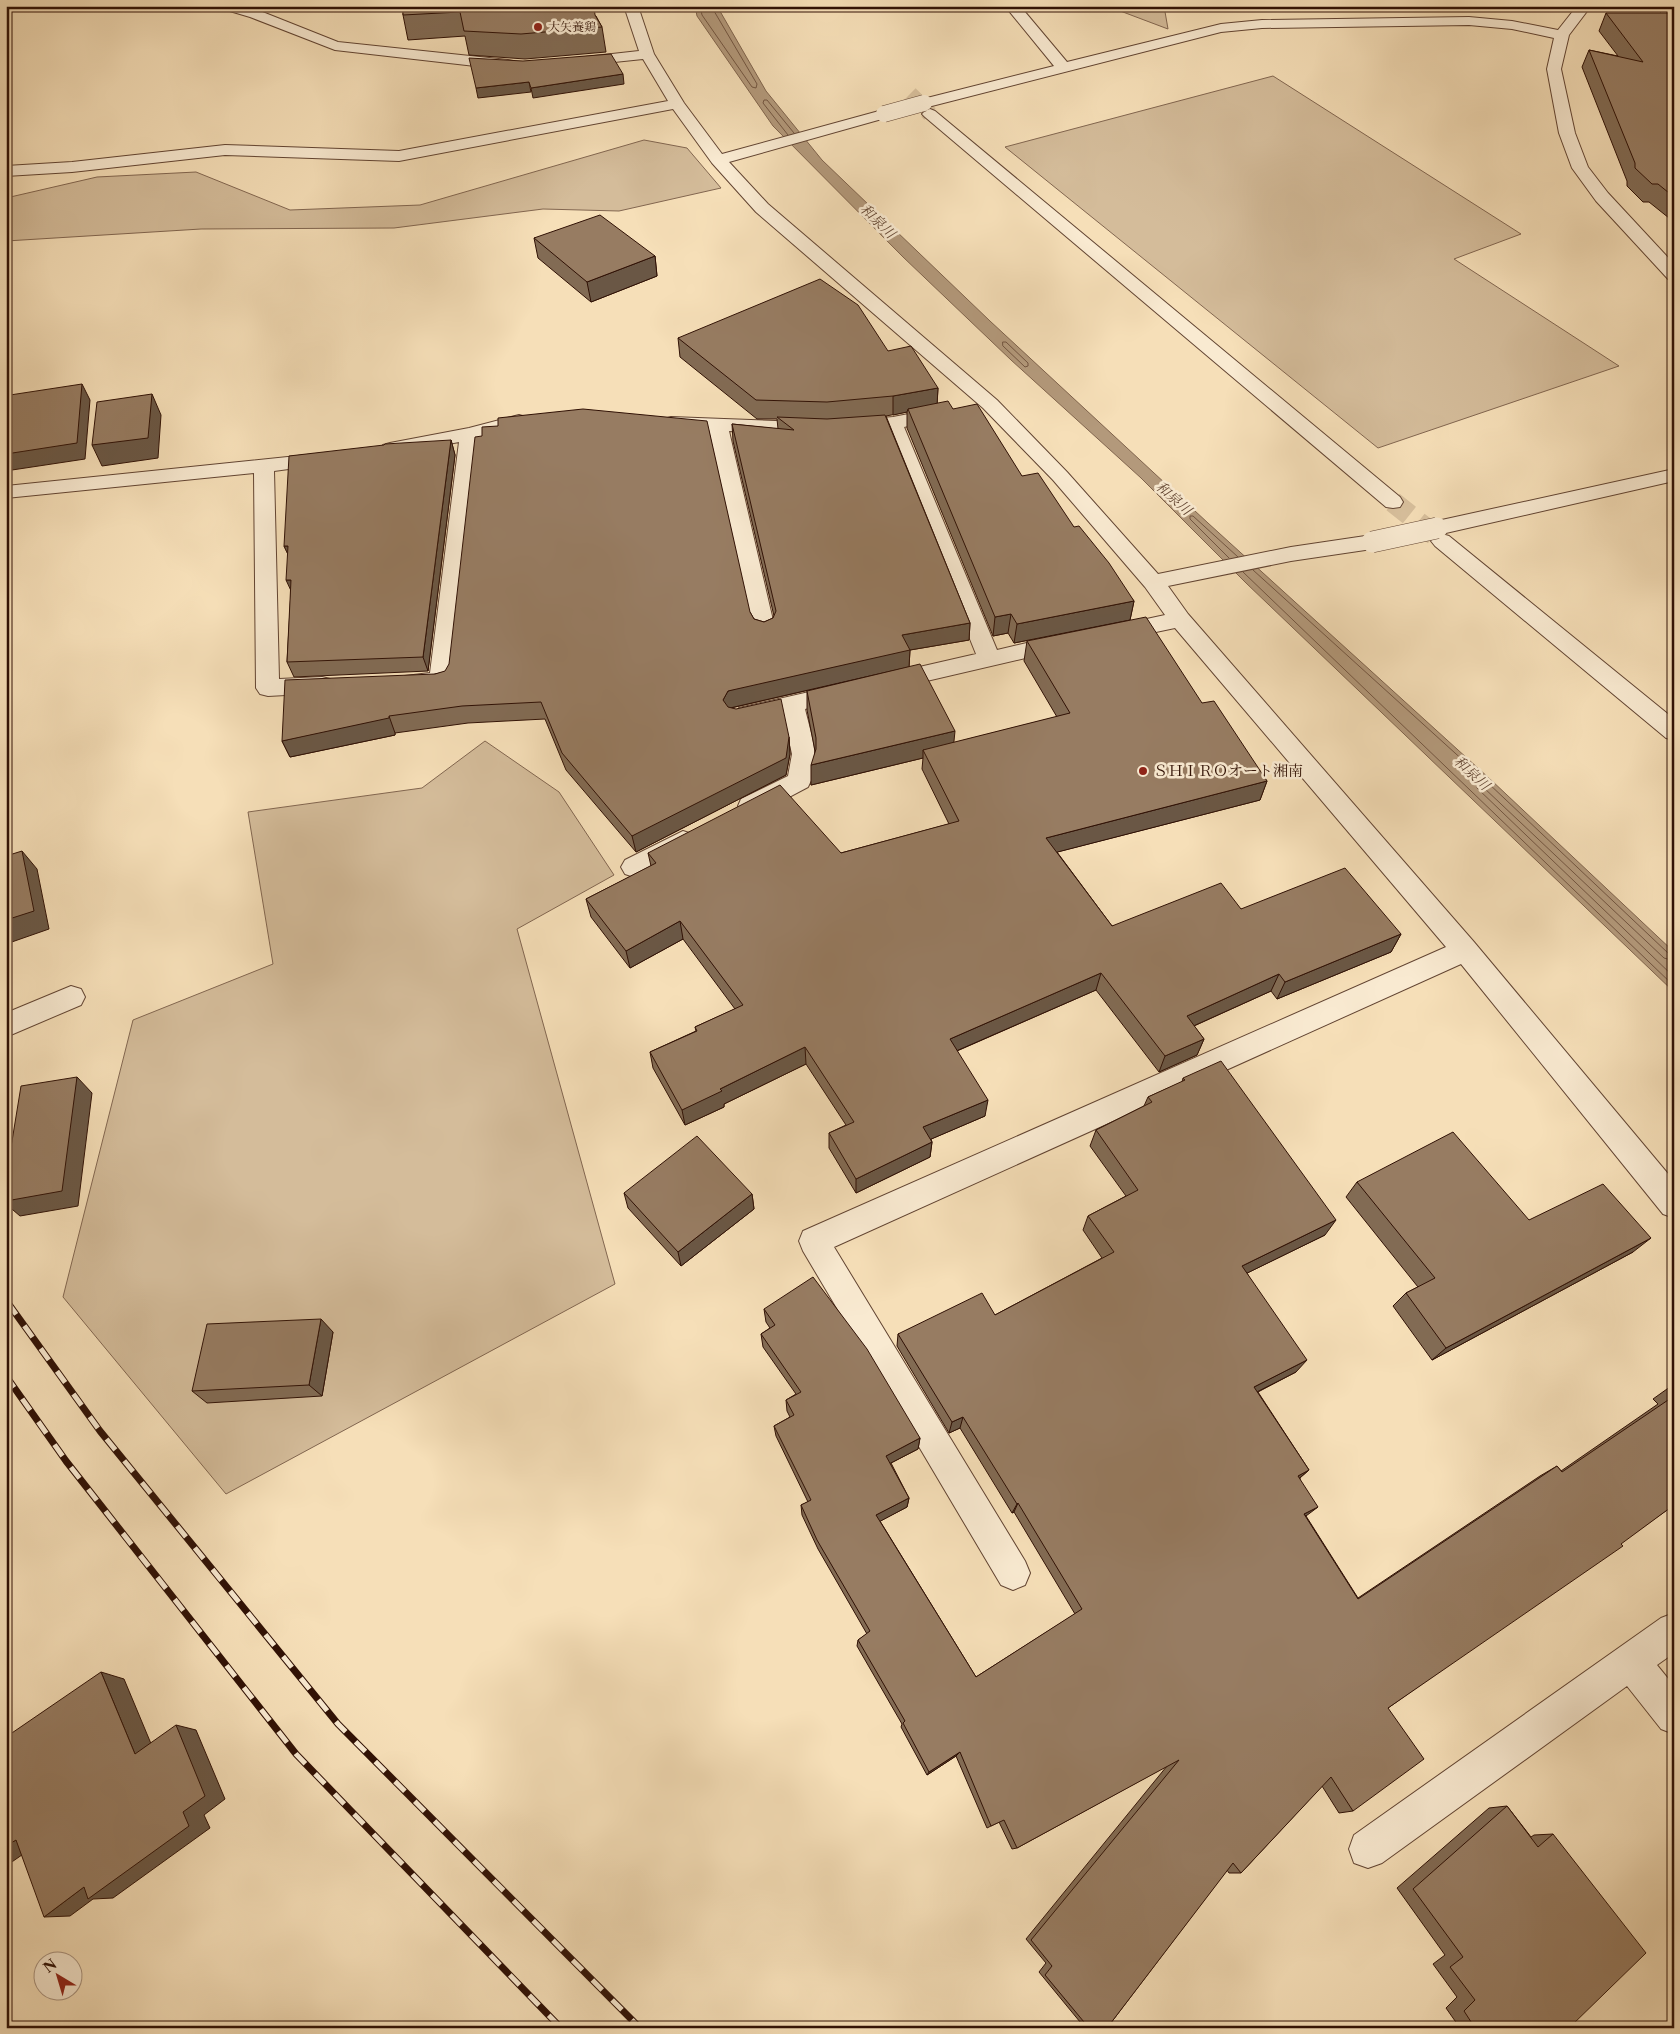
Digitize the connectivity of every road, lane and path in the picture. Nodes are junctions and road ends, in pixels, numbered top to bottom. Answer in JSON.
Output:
{"nodes":[{"id":1,"x":228,"y":6,"type":"edge"},
{"id":2,"x":631,"y":6,"type":"edge"},
{"id":3,"x":1012,"y":6,"type":"edge"},
{"id":4,"x":1584,"y":6,"type":"edge"},
{"id":5,"x":1647,"y":6,"type":"edge"},
{"id":6,"x":1674,"y":7,"type":"edge"},
{"id":7,"x":1234,"y":14,"type":"dead end"},
{"id":8,"x":1221,"y":28,"type":"junction"},
{"id":9,"x":1562,"y":35,"type":"junction"},
{"id":10,"x":647,"y":54,"type":"junction"},
{"id":11,"x":562,"y":63,"type":"edge"},
{"id":12,"x":525,"y":64,"type":"edge"},
{"id":13,"x":1064,"y":68,"type":"junction"},
{"id":14,"x":677,"y":104,"type":"junction"},
{"id":15,"x":927,"y":109,"type":"junction"},
{"id":16,"x":718,"y":160,"type":"junction"},
{"id":17,"x":6,"y":171,"type":"edge"},
{"id":18,"x":1674,"y":276,"type":"edge"},
{"id":19,"x":990,"y":404,"type":"junction"},
{"id":20,"x":536,"y":418,"type":"edge"},
{"id":21,"x":648,"y":423,"type":"edge"},
{"id":22,"x":893,"y":423,"type":"junction"},
{"id":23,"x":718,"y":425,"type":"junction"},
{"id":24,"x":470,"y":434,"type":"junction"},
{"id":25,"x":375,"y":452,"type":"edge"},
{"id":26,"x":347,"y":457,"type":"edge"},
{"id":27,"x":264,"y":467,"type":"junction"},
{"id":28,"x":1674,"y":475,"type":"edge"},
{"id":29,"x":6,"y":492,"type":"edge"},
{"id":30,"x":1393,"y":502,"type":"tunnel mouth"},
{"id":31,"x":1439,"y":535,"type":"junction"},
{"id":32,"x":1153,"y":582,"type":"junction"},
{"id":33,"x":1180,"y":619,"type":"junction"},
{"id":34,"x":764,"y":630,"type":"edge"},
{"id":35,"x":989,"y":658,"type":"junction"},
{"id":36,"x":393,"y":682,"type":"edge"},
{"id":37,"x":344,"y":684,"type":"edge"},
{"id":38,"x":792,"y":704,"type":"junction"},
{"id":39,"x":738,"y":716,"type":"edge"},
{"id":40,"x":1674,"y":732,"type":"edge"},
{"id":41,"x":730,"y":817,"type":"edge"},
{"id":42,"x":704,"y":831,"type":"edge"},
{"id":43,"x":634,"y":867,"type":"dead end"},
{"id":44,"x":1465,"y":950,"type":"junction"},
{"id":45,"x":71,"y":997,"type":"dead end"},
{"id":46,"x":6,"y":1025,"type":"edge"},
{"id":47,"x":1674,"y":1204,"type":"edge"},
{"id":48,"x":1013,"y":1572,"type":"dead end"},
{"id":49,"x":1674,"y":1631,"type":"edge"},
{"id":50,"x":1631,"y":1662,"type":"junction"},
{"id":51,"x":1674,"y":1716,"type":"edge"},
{"id":52,"x":1368,"y":1849,"type":"dead end"}],
"edges":[{"from":1,"to":12,"type":"street"},
{"from":2,"to":10,"type":"street"},
{"from":3,"to":13,"type":"street"},
{"from":4,"to":9,"type":"street"},
{"from":5,"to":6,"type":"street"},
{"from":7,"to":8,"type":"street"},
{"from":8,"to":9,"type":"street"},
{"from":8,"to":13,"type":"street"},
{"from":9,"to":18,"type":"street"},
{"from":10,"to":11,"type":"street"},
{"from":10,"to":14,"type":"street"},
{"from":13,"to":15,"type":"street"},
{"from":14,"to":16,"type":"street"},
{"from":14,"to":17,"type":"street"},
{"from":15,"to":16,"type":"street","bridge":true},
{"from":15,"to":30,"type":"street"},
{"from":16,"to":19,"type":"street"},
{"from":19,"to":22,"type":"street"},
{"from":19,"to":32,"type":"street"},
{"from":20,"to":24,"type":"street"},
{"from":21,"to":23,"type":"street"},
{"from":22,"to":23,"type":"street"},
{"from":22,"to":35,"type":"street"},
{"from":23,"to":34,"type":"street"},
{"from":24,"to":25,"type":"street"},
{"from":24,"to":36,"type":"street"},
{"from":26,"to":27,"type":"street"},
{"from":27,"to":29,"type":"street"},
{"from":27,"to":37,"type":"street"},
{"from":28,"to":31,"type":"street"},
{"from":31,"to":32,"type":"street","bridge":true},
{"from":31,"to":40,"type":"street"},
{"from":32,"to":33,"type":"street"},
{"from":33,"to":35,"type":"street"},
{"from":33,"to":44,"type":"street"},
{"from":35,"to":38,"type":"street"},
{"from":38,"to":39,"type":"street"},
{"from":38,"to":41,"type":"street"},
{"from":42,"to":43,"type":"street"},
{"from":44,"to":47,"type":"street"},
{"from":44,"to":48,"type":"street"},
{"from":45,"to":46,"type":"street"},
{"from":49,"to":50,"type":"street"},
{"from":50,"to":51,"type":"street"},
{"from":50,"to":52,"type":"street"}]}
